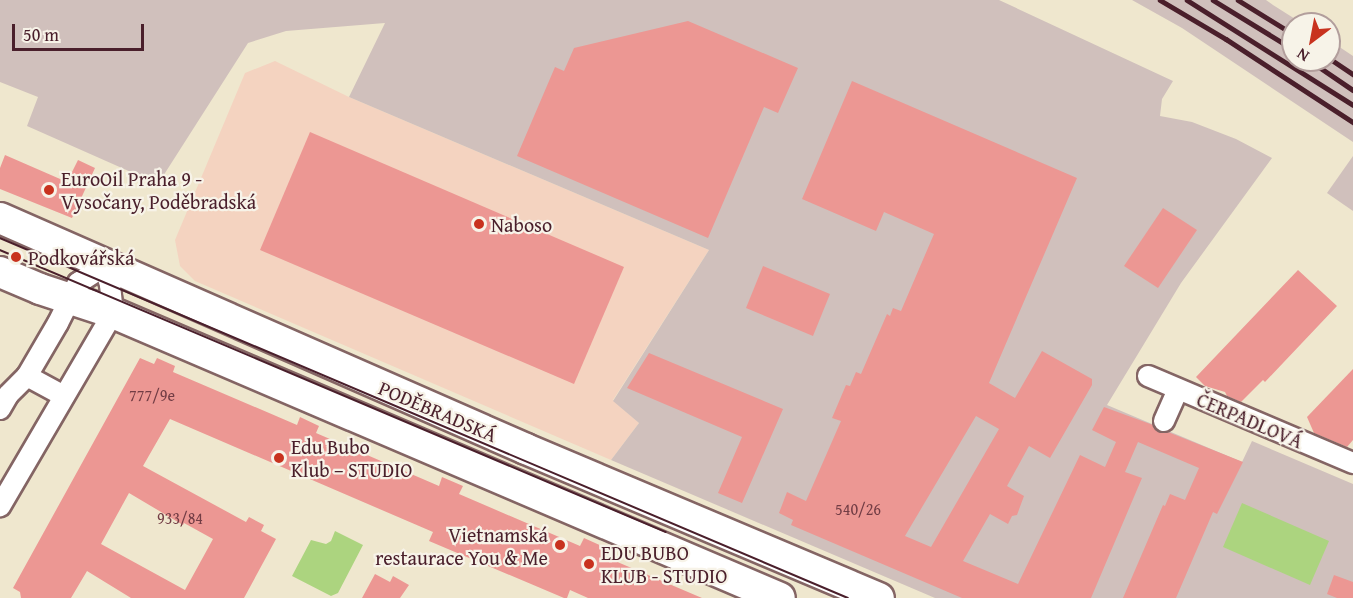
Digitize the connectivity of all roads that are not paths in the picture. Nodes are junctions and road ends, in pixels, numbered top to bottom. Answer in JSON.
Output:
{"nodes":[{"id":1,"x":0,"y":218,"type":"edge"},
{"id":2,"x":104,"y":266,"type":"junction"},
{"id":3,"x":0,"y":272,"type":"edge"},
{"id":4,"x":71,"y":299,"type":"junction"},
{"id":5,"x":112,"y":313,"type":"junction"},
{"id":6,"x":27,"y":376,"type":"junction"},
{"id":7,"x":1148,"y":376,"type":"dead end"},
{"id":8,"x":1178,"y":390,"type":"junction"},
{"id":9,"x":64,"y":396,"type":"junction"},
{"id":10,"x":0,"y":410,"type":"edge"},
{"id":11,"x":1164,"y":421,"type":"dead end"},
{"id":12,"x":1353,"y":463,"type":"edge"},
{"id":13,"x":0,"y":506,"type":"edge"},
{"id":14,"x":780,"y":598,"type":"edge"},
{"id":15,"x":879,"y":598,"type":"edge"}],
"edges":[{"from":1,"to":2,"type":"main road","name":"PODĚBRADSKÁ"},
{"from":2,"to":4,"type":"street"},
{"from":2,"to":5,"type":"street"},
{"from":2,"to":15,"type":"main road","name":"PODĚBRADSKÁ"},
{"from":3,"to":4,"type":"main road","name":"PODĚBRADSKÁ"},
{"from":4,"to":5,"type":"main road","name":"PODĚBRADSKÁ"},
{"from":4,"to":6,"type":"street"},
{"from":5,"to":9,"type":"street"},
{"from":5,"to":14,"type":"main road","name":"PODĚBRADSKÁ"},
{"from":6,"to":9,"type":"street"},
{"from":6,"to":10,"type":"street"},
{"from":7,"to":8,"type":"street","name":"ČERPADLOVÁ"},
{"from":8,"to":11,"type":"street"},
{"from":8,"to":12,"type":"street","name":"ČERPADLOVÁ"},
{"from":9,"to":13,"type":"street"}]}
